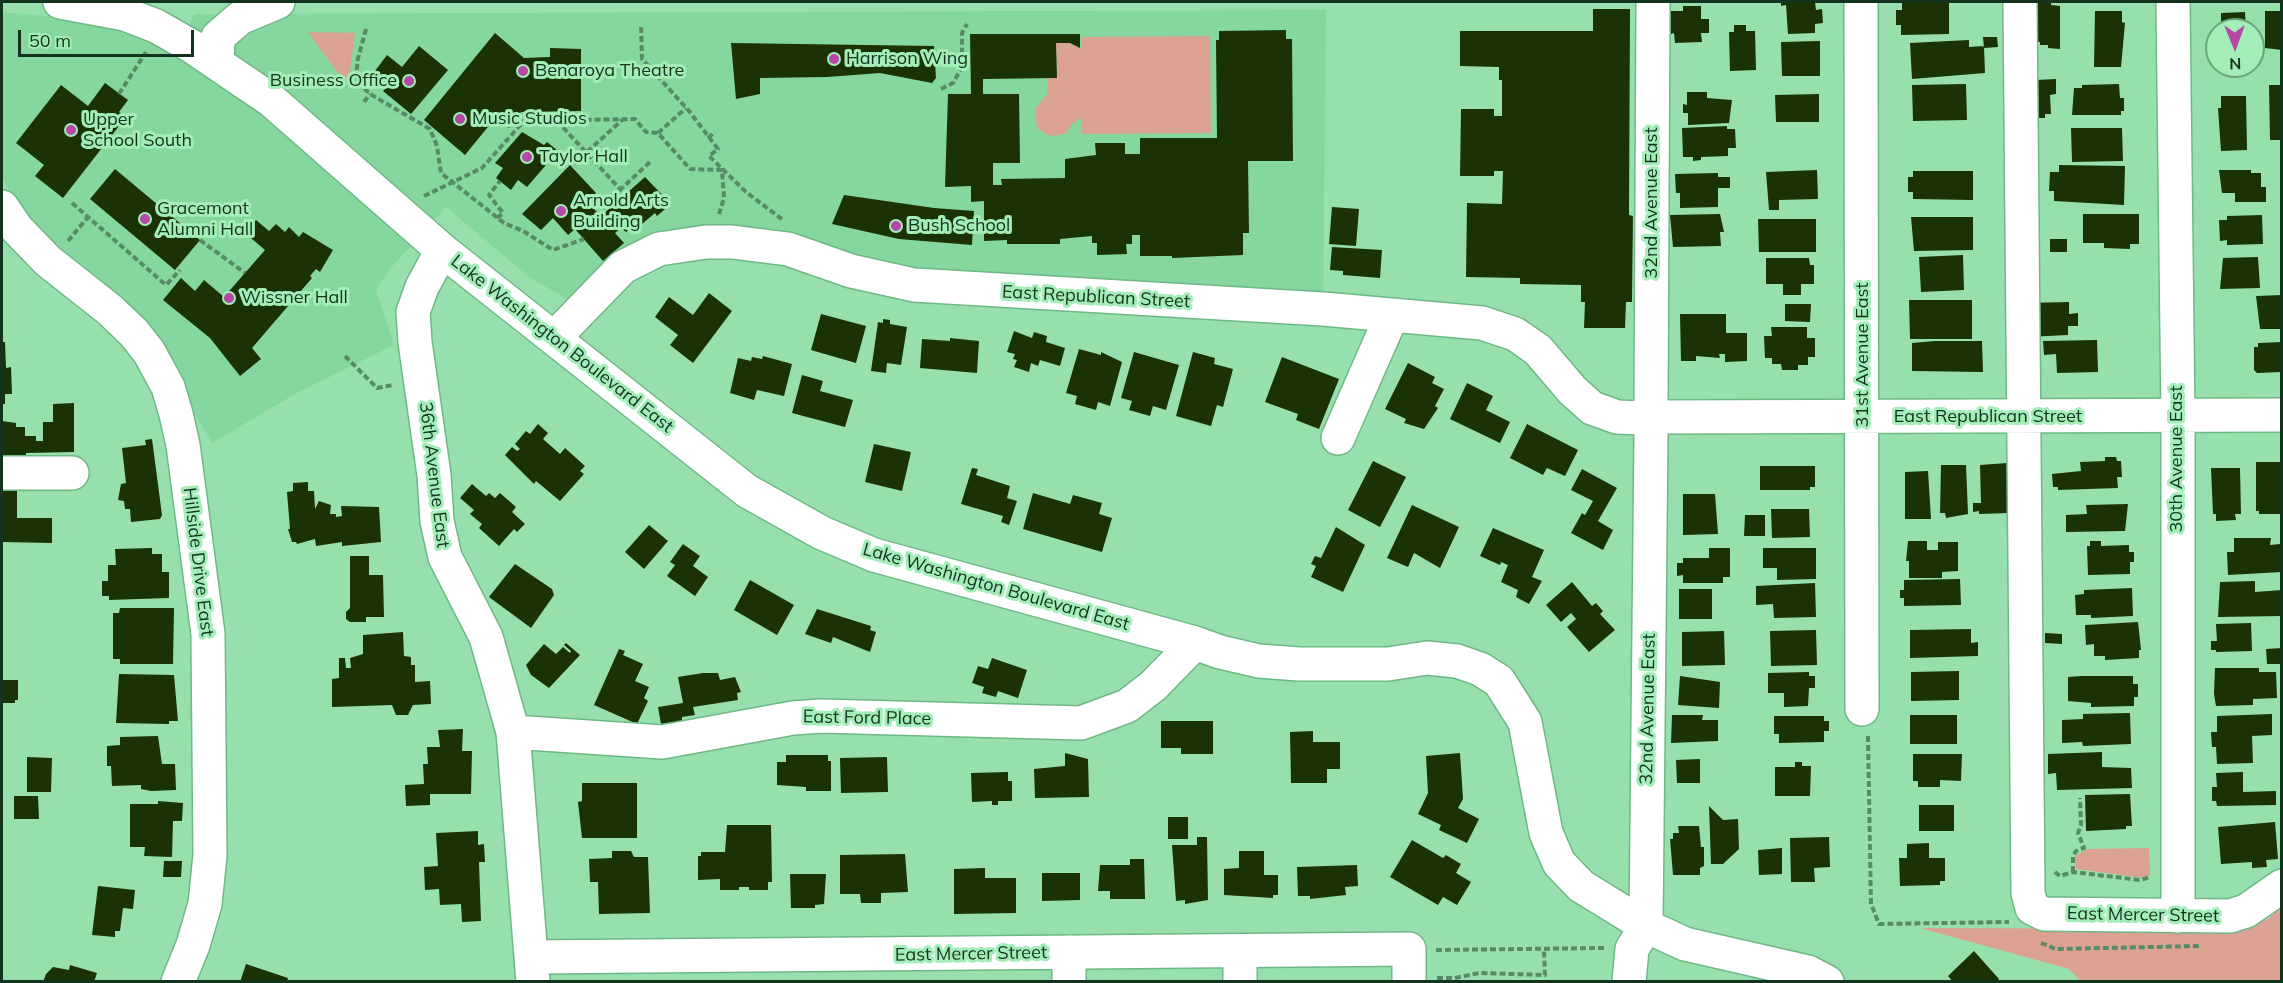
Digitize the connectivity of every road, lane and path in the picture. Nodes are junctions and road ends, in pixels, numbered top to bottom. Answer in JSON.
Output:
{"nodes":[{"id":1,"x":60,"y":2,"type":"edge"},
{"id":2,"x":278,"y":2,"type":"edge"},
{"id":3,"x":1653,"y":2,"type":"edge"},
{"id":4,"x":1861,"y":2,"type":"edge"},
{"id":5,"x":2020,"y":2,"type":"edge"},
{"id":6,"x":2173,"y":2,"type":"edge"},
{"id":7,"x":136,"y":8,"type":"edge"},
{"id":8,"x":967,"y":24,"type":"dead end"},
{"id":9,"x":641,"y":27,"type":"dead end"},
{"id":10,"x":366,"y":29,"type":"dead end"},
{"id":11,"x":147,"y":50,"type":"dead end"},
{"id":12,"x":217,"y":63,"type":"junction"},
{"id":13,"x":941,"y":89,"type":"dead end"},
{"id":14,"x":119,"y":94,"type":"dead end"},
{"id":15,"x":370,"y":94,"type":"junction"},
{"id":16,"x":364,"y":102,"type":"dead end"},
{"id":17,"x":686,"y":108,"type":"junction"},
{"id":18,"x":556,"y":120,"type":"junction"},
{"id":19,"x":622,"y":120,"type":"junction"},
{"id":20,"x":715,"y":132,"type":"dead end"},
{"id":21,"x":658,"y":133,"type":"junction"},
{"id":22,"x":708,"y":138,"type":"junction"},
{"id":23,"x":586,"y":153,"type":"junction"},
{"id":24,"x":651,"y":161,"type":"dead end"},
{"id":25,"x":574,"y":164,"type":"dead end"},
{"id":26,"x":722,"y":170,"type":"junction"},
{"id":27,"x":500,"y":181,"type":"dead end"},
{"id":28,"x":453,"y":182,"type":"junction"},
{"id":29,"x":620,"y":189,"type":"junction"},
{"id":30,"x":424,"y":196,"type":"dead end"},
{"id":31,"x":72,"y":203,"type":"dead end"},
{"id":32,"x":606,"y":203,"type":"dead end"},
{"id":33,"x":2,"y":207,"type":"edge"},
{"id":34,"x":88,"y":217,"type":"junction"},
{"id":35,"x":497,"y":218,"type":"junction"},
{"id":36,"x":718,"y":218,"type":"dead end"},
{"id":37,"x":786,"y":222,"type":"dead end"},
{"id":38,"x":584,"y":239,"type":"dead end"},
{"id":39,"x":200,"y":240,"type":"dead end"},
{"id":40,"x":62,"y":247,"type":"dead end"},
{"id":41,"x":442,"y":250,"type":"junction"},
{"id":42,"x":180,"y":270,"type":"dead end"},
{"id":43,"x":244,"y":273,"type":"dead end"},
{"id":44,"x":1392,"y":315,"type":"junction"},
{"id":45,"x":555,"y":337,"type":"junction"},
{"id":46,"x":345,"y":356,"type":"dead end"},
{"id":47,"x":400,"y":384,"type":"dead end"},
{"id":48,"x":2282,"y":415,"type":"edge"},
{"id":49,"x":2024,"y":416,"type":"junction"},
{"id":50,"x":1863,"y":417,"type":"junction"},
{"id":51,"x":2178,"y":417,"type":"junction"},
{"id":52,"x":1651,"y":418,"type":"junction"},
{"id":53,"x":1338,"y":438,"type":"dead end"},
{"id":54,"x":2,"y":473,"type":"edge"},
{"id":55,"x":72,"y":473,"type":"dead end"},
{"id":56,"x":1195,"y":643,"type":"junction"},
{"id":57,"x":1865,"y":717,"type":"joint"},
{"id":58,"x":513,"y":732,"type":"junction"},
{"id":59,"x":2080,"y":798,"type":"dead end"},
{"id":60,"x":2052,"y":870,"type":"dead end"},
{"id":61,"x":2073,"y":872,"type":"junction"},
{"id":62,"x":2158,"y":873,"type":"dead end"},
{"id":63,"x":2282,"y":886,"type":"edge"},
{"id":64,"x":2178,"y":916,"type":"junction"},
{"id":65,"x":2027,"y":923,"type":"junction"},
{"id":66,"x":1646,"y":926,"type":"junction"},
{"id":67,"x":2205,"y":946,"type":"dead end"},
{"id":68,"x":1589,"y":948,"type":"dead end"},
{"id":69,"x":1418,"y":949,"type":"junction"},
{"id":70,"x":1544,"y":949,"type":"junction"},
{"id":71,"x":1240,"y":966,"type":"edge"},
{"id":72,"x":1069,"y":967,"type":"edge"},
{"id":73,"x":706,"y":968,"type":"edge"},
{"id":74,"x":888,"y":968,"type":"edge"},
{"id":75,"x":533,"y":969,"type":"edge"},
{"id":76,"x":1421,"y":979,"type":"edge"},
{"id":77,"x":178,"y":981,"type":"edge"},
{"id":78,"x":1629,"y":981,"type":"edge"},
{"id":79,"x":1827,"y":981,"type":"edge"}],
"edges":[{"from":1,"to":7,"type":"street","name":"Lake Washington Boulevard East"},
{"from":2,"to":12,"type":"street"},
{"from":3,"to":52,"type":"street","name":"32nd Avenue East"},
{"from":4,"to":50,"type":"street","name":"31st Avenue East"},
{"from":5,"to":49,"type":"street"},
{"from":6,"to":51,"type":"street","name":"30th Avenue East"},
{"from":7,"to":12,"type":"street","name":"Lake Washington Boulevard East"},
{"from":8,"to":13,"type":"path"},
{"from":9,"to":17,"type":"path"},
{"from":10,"to":15,"type":"path"},
{"from":11,"to":14,"type":"path"},
{"from":12,"to":41,"type":"street","name":"Lake Washington Boulevard East"},
{"from":15,"to":16,"type":"path"},
{"from":15,"to":28,"type":"path"},
{"from":17,"to":21,"type":"path"},
{"from":17,"to":22,"type":"path"},
{"from":18,"to":19,"type":"path"},
{"from":18,"to":23,"type":"path"},
{"from":18,"to":28,"type":"path"},
{"from":19,"to":21,"type":"path"},
{"from":19,"to":23,"type":"path"},
{"from":20,"to":22,"type":"path"},
{"from":21,"to":26,"type":"path"},
{"from":22,"to":26,"type":"path"},
{"from":23,"to":25,"type":"path"},
{"from":23,"to":29,"type":"path"},
{"from":24,"to":29,"type":"path"},
{"from":26,"to":36,"type":"path"},
{"from":26,"to":37,"type":"path"},
{"from":27,"to":35,"type":"path"},
{"from":28,"to":30,"type":"path"},
{"from":28,"to":35,"type":"path"},
{"from":29,"to":32,"type":"path"},
{"from":31,"to":34,"type":"path"},
{"from":33,"to":77,"type":"street","name":"Hillside Drive East"},
{"from":34,"to":40,"type":"path"},
{"from":34,"to":42,"type":"path"},
{"from":35,"to":38,"type":"path"},
{"from":39,"to":43,"type":"path"},
{"from":41,"to":45,"type":"street","name":"Lake Washington Boulevard East"},
{"from":41,"to":58,"type":"street","name":"36th Avenue East"},
{"from":44,"to":45,"type":"street","name":"East Republican Street"},
{"from":44,"to":52,"type":"street","name":"East Republican Street"},
{"from":44,"to":53,"type":"street"},
{"from":45,"to":56,"type":"street","name":"Lake Washington Boulevard East"},
{"from":46,"to":47,"type":"path"},
{"from":48,"to":51,"type":"street","name":"East Republican Street"},
{"from":49,"to":50,"type":"street","name":"East Republican Street"},
{"from":49,"to":51,"type":"street","name":"East Republican Street"},
{"from":49,"to":65,"type":"street"},
{"from":50,"to":52,"type":"street","name":"East Republican Street"},
{"from":50,"to":57,"type":"street","name":"31st Avenue East"},
{"from":51,"to":64,"type":"street","name":"30th Avenue East"},
{"from":52,"to":66,"type":"street","name":"32nd Avenue East"},
{"from":54,"to":55,"type":"street"},
{"from":56,"to":58,"type":"street","name":"East Ford Place"},
{"from":56,"to":66,"type":"street","name":"Lake Washington Boulevard East"},
{"from":57,"to":65,"type":"path"},
{"from":58,"to":75,"type":"street","name":"36th Avenue East"},
{"from":59,"to":61,"type":"path"},
{"from":60,"to":61,"type":"path"},
{"from":61,"to":62,"type":"path"},
{"from":63,"to":64,"type":"street","name":"East Mercer Street"},
{"from":64,"to":65,"type":"street","name":"East Mercer Street"},
{"from":65,"to":67,"type":"path"},
{"from":66,"to":78,"type":"street","name":"32nd Avenue East"},
{"from":66,"to":79,"type":"street","name":"Lake Washington Boulevard East"},
{"from":68,"to":70,"type":"path"},
{"from":69,"to":70,"type":"path"},
{"from":69,"to":71,"type":"street","name":"East Mercer Street"},
{"from":69,"to":76,"type":"street"},
{"from":70,"to":76,"type":"path"},
{"from":71,"to":72,"type":"street","name":"East Mercer Street"},
{"from":72,"to":74,"type":"street","name":"East Mercer Street"},
{"from":73,"to":74,"type":"street","name":"East Mercer Street"},
{"from":73,"to":75,"type":"street","name":"East Mercer Street"}]}
